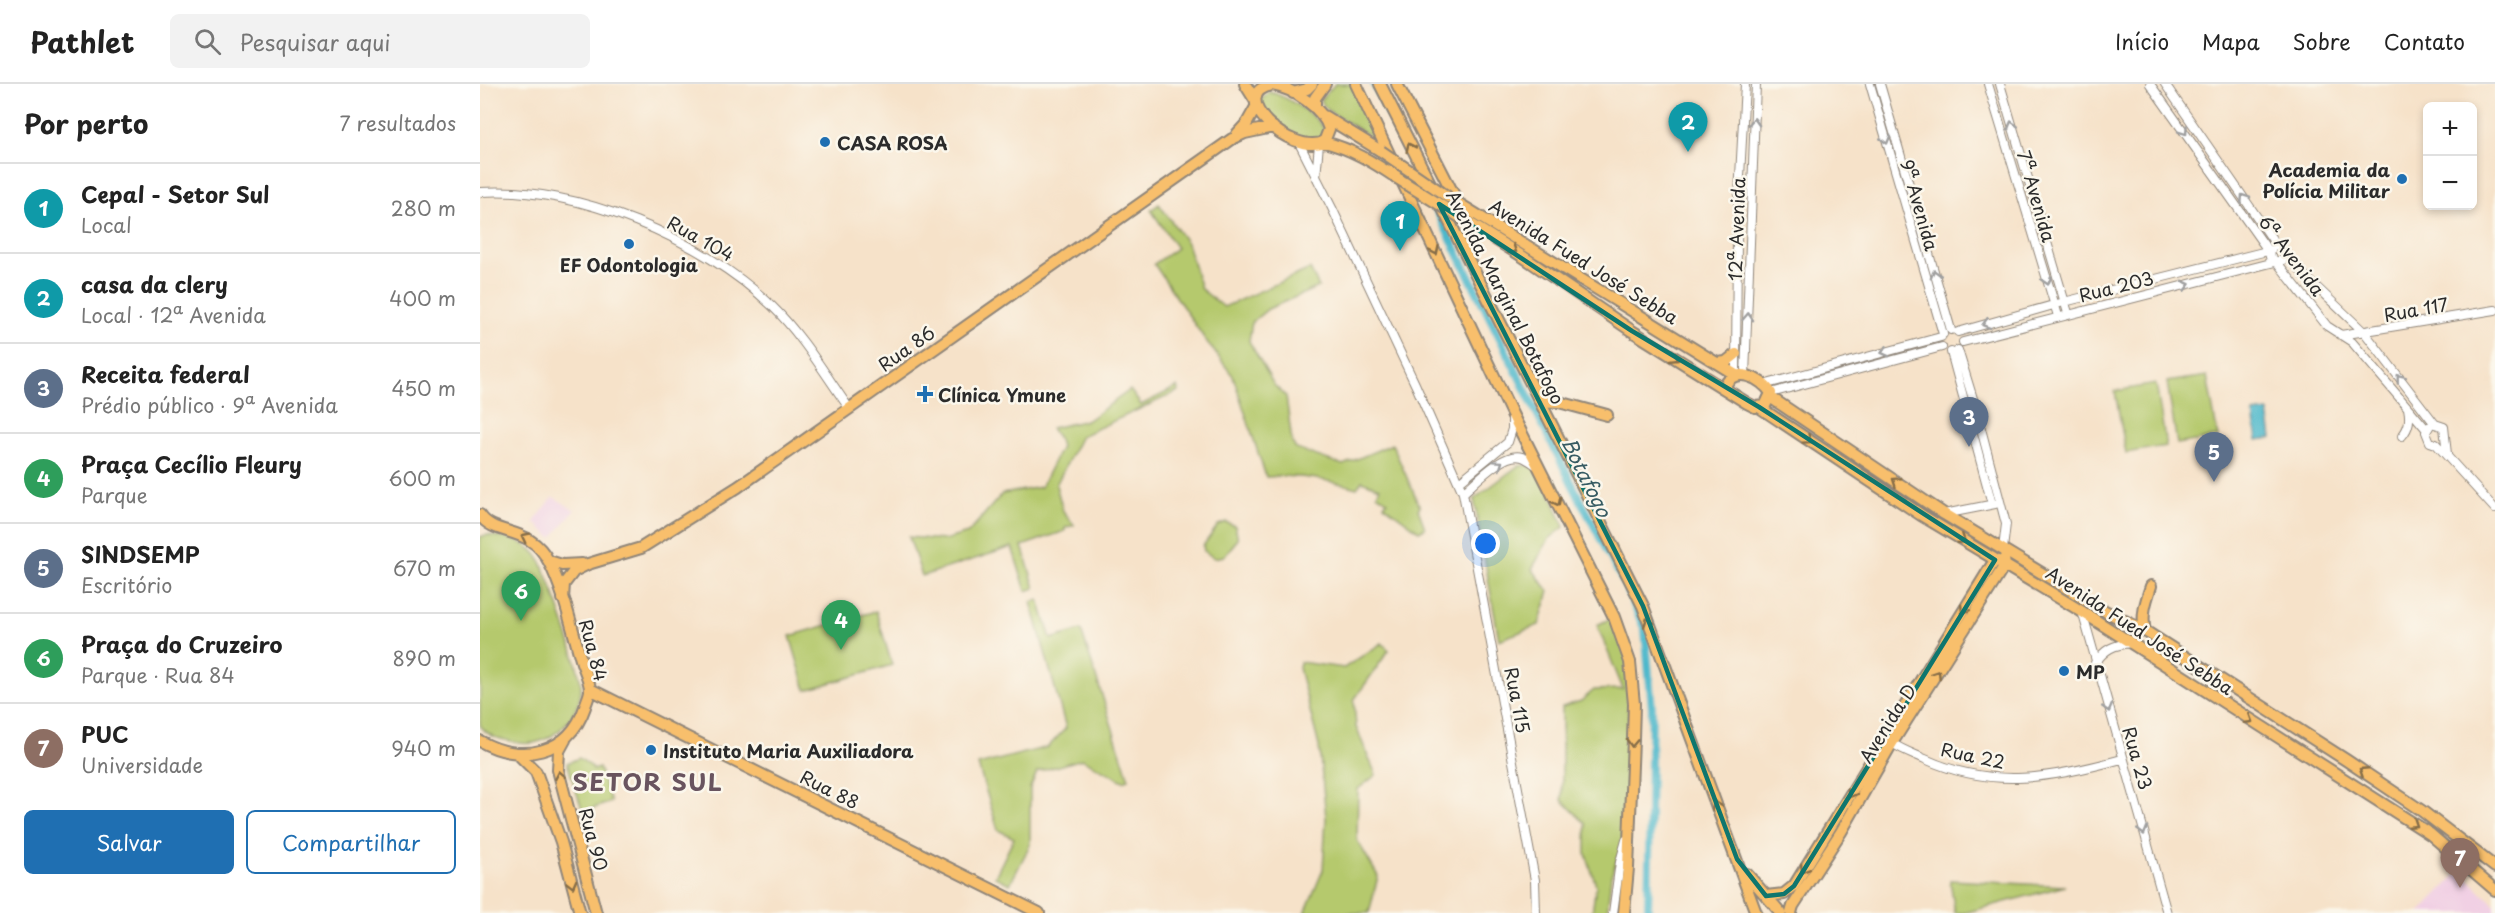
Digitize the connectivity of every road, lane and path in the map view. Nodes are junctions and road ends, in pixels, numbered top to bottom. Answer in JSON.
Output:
{"nodes":[{"id":1,"x":1245,"y":84,"type":"edge"},
{"id":2,"x":1272,"y":84,"type":"edge"},
{"id":3,"x":1312,"y":84,"type":"edge"},
{"id":4,"x":1325,"y":84,"type":"edge"},
{"id":5,"x":1356,"y":84,"type":"edge"},
{"id":6,"x":1380,"y":84,"type":"edge"},
{"id":7,"x":1397,"y":84,"type":"edge"},
{"id":8,"x":1745,"y":84,"type":"edge"},
{"id":9,"x":1756,"y":84,"type":"edge"},
{"id":10,"x":1870,"y":84,"type":"edge"},
{"id":11,"x":1880,"y":84,"type":"edge"},
{"id":12,"x":1988,"y":84,"type":"edge"},
{"id":13,"x":2000,"y":84,"type":"edge"},
{"id":14,"x":2150,"y":84,"type":"edge"},
{"id":15,"x":2165,"y":84,"type":"edge"},
{"id":16,"x":1293,"y":93,"type":"junction"},
{"id":17,"x":1256,"y":104,"type":"junction"},
{"id":18,"x":1319,"y":112,"type":"junction"},
{"id":19,"x":1273,"y":127,"type":"junction"},
{"id":20,"x":1232,"y":139,"type":"junction"},
{"id":21,"x":1299,"y":143,"type":"junction"},
{"id":22,"x":1322,"y":143,"type":"junction"},
{"id":23,"x":1316,"y":177,"type":"junction"},
{"id":24,"x":480,"y":192,"type":"edge"},
{"id":25,"x":1453,"y":200,"type":"junction"},
{"id":26,"x":1466,"y":220,"type":"junction"},
{"id":27,"x":1504,"y":231,"type":"junction"},
{"id":28,"x":2277,"y":246,"type":"junction"},
{"id":29,"x":2269,"y":252,"type":"junction"},
{"id":30,"x":2286,"y":255,"type":"junction"},
{"id":31,"x":2276,"y":261,"type":"junction"},
{"id":32,"x":2064,"y":302,"type":"junction"},
{"id":33,"x":2054,"y":304,"type":"junction"},
{"id":34,"x":2495,"y":310,"type":"edge"},
{"id":35,"x":2068,"y":313,"type":"junction"},
{"id":36,"x":2058,"y":316,"type":"junction"},
{"id":37,"x":1955,"y":331,"type":"junction"},
{"id":38,"x":2365,"y":333,"type":"junction"},
{"id":39,"x":2341,"y":335,"type":"junction"},
{"id":40,"x":1942,"y":336,"type":"junction"},
{"id":41,"x":1963,"y":342,"type":"junction"},
{"id":42,"x":2352,"y":342,"type":"junction"},
{"id":43,"x":1942,"y":347,"type":"junction"},
{"id":44,"x":1955,"y":351,"type":"junction"},
{"id":45,"x":1736,"y":354,"type":"junction"},
{"id":46,"x":1718,"y":363,"type":"junction"},
{"id":47,"x":1741,"y":375,"type":"junction"},
{"id":48,"x":1726,"y":390,"type":"junction"},
{"id":49,"x":1768,"y":392,"type":"junction"},
{"id":50,"x":1541,"y":401,"type":"junction"},
{"id":51,"x":2408,"y":406,"type":"junction"},
{"id":52,"x":1759,"y":407,"type":"junction"},
{"id":53,"x":849,"y":408,"type":"junction"},
{"id":54,"x":1512,"y":414,"type":"junction"},
{"id":55,"x":1607,"y":415,"type":"dead end"},
{"id":56,"x":2435,"y":424,"type":"junction"},
{"id":57,"x":2427,"y":430,"type":"junction"},
{"id":58,"x":2402,"y":436,"type":"dead end"},
{"id":59,"x":2444,"y":439,"type":"junction"},
{"id":60,"x":2436,"y":444,"type":"junction"},
{"id":61,"x":2447,"y":456,"type":"junction"},
{"id":62,"x":1540,"y":468,"type":"junction"},
{"id":63,"x":1459,"y":482,"type":"junction"},
{"id":64,"x":1463,"y":493,"type":"junction"},
{"id":65,"x":1996,"y":504,"type":"junction"},
{"id":66,"x":2493,"y":507,"type":"edge"},
{"id":67,"x":1944,"y":514,"type":"junction"},
{"id":68,"x":480,"y":515,"type":"edge"},
{"id":69,"x":2495,"y":515,"type":"edge"},
{"id":70,"x":2003,"y":549,"type":"junction"},
{"id":71,"x":549,"y":561,"type":"junction"},
{"id":72,"x":2000,"y":563,"type":"junction"},
{"id":73,"x":588,"y":564,"type":"junction"},
{"id":74,"x":2151,"y":586,"type":"dead end"},
{"id":75,"x":563,"y":599,"type":"junction"},
{"id":76,"x":2086,"y":599,"type":"junction"},
{"id":77,"x":2101,"y":609,"type":"junction"},
{"id":78,"x":2081,"y":611,"type":"junction"},
{"id":79,"x":2093,"y":619,"type":"junction"},
{"id":80,"x":2145,"y":631,"type":"junction"},
{"id":81,"x":2132,"y":643,"type":"junction"},
{"id":82,"x":2095,"y":663,"type":"junction"},
{"id":83,"x":590,"y":689,"type":"junction"},
{"id":84,"x":605,"y":697,"type":"junction"},
{"id":85,"x":587,"y":701,"type":"junction"},
{"id":86,"x":565,"y":740,"type":"junction"},
{"id":87,"x":480,"y":741,"type":"edge"},
{"id":88,"x":1892,"y":743,"type":"junction"},
{"id":89,"x":519,"y":755,"type":"junction"},
{"id":90,"x":2122,"y":759,"type":"junction"},
{"id":91,"x":1628,"y":830,"type":"junction"},
{"id":92,"x":1737,"y":859,"type":"junction"},
{"id":93,"x":2495,"y":867,"type":"edge"},
{"id":94,"x":2495,"y":890,"type":"edge"},
{"id":95,"x":1766,"y":897,"type":"junction"},
{"id":96,"x":580,"y":913,"type":"edge"},
{"id":97,"x":596,"y":913,"type":"edge"},
{"id":98,"x":1039,"y":913,"type":"edge"},
{"id":99,"x":1536,"y":913,"type":"edge"},
{"id":100,"x":1613,"y":913,"type":"edge"},
{"id":101,"x":1623,"y":913,"type":"edge"},
{"id":102,"x":1756,"y":913,"type":"edge"},
{"id":103,"x":1780,"y":913,"type":"edge"},
{"id":104,"x":1791,"y":913,"type":"edge"},
{"id":105,"x":2167,"y":913,"type":"edge"}],
"edges":[{"from":1,"to":17,"type":"main road"},
{"from":2,"to":16,"type":"main road","name":"Avenida Fued José Sebba"},
{"from":2,"to":17,"type":"main road","name":"Rua 86"},
{"from":3,"to":16,"type":"main road"},
{"from":4,"to":18,"type":"main road"},
{"from":5,"to":54,"type":"main road","one_way":true},
{"from":50,"to":6,"type":"main road","name":"Avenida Marginal Botafogo","one_way":true},
{"from":7,"to":25,"type":"main road"},
{"from":8,"to":45,"type":"street","name":"12ª Avenida"},
{"from":47,"to":9,"type":"street","name":"12ª Avenida","one_way":true},
{"from":10,"to":40,"type":"street","name":"9ª Avenida","one_way":true},
{"from":37,"to":11,"type":"street","name":"9ª Avenida","one_way":true},
{"from":12,"to":33,"type":"street","name":"7ª Avenida","one_way":true},
{"from":32,"to":13,"type":"street","name":"7ª Avenida","one_way":true},
{"from":14,"to":29,"type":"street","name":"6ª Avenida","one_way":true},
{"from":28,"to":15,"type":"street","name":"6ª Avenida","one_way":true},
{"from":16,"to":18,"type":"main road","name":"Avenida Fued José Sebba"},
{"from":17,"to":19,"type":"main road"},
{"from":17,"to":20,"type":"main road","name":"Rua 86"},
{"from":18,"to":22,"type":"main road"},
{"from":18,"to":25,"type":"main road","name":"Avenida Fued José Sebba","bridge":true},
{"from":19,"to":20,"type":"main road","name":"Rua 86"},
{"from":19,"to":21,"type":"main road"},
{"from":20,"to":53,"type":"main road","name":"Rua 86"},
{"from":21,"to":22,"type":"main road","name":"Avenida Fued José Sebba"},
{"from":21,"to":23,"type":"street","name":"Rua 115"},
{"from":22,"to":23,"type":"street"},
{"from":22,"to":26,"type":"main road","name":"Avenida Fued José Sebba","bridge":true},
{"from":23,"to":63,"type":"street","name":"Rua 115"},
{"from":24,"to":53,"type":"street","name":"Rua 104"},
{"from":25,"to":27,"type":"main road","name":"Avenida Fued José Sebba"},
{"from":26,"to":27,"type":"main road"},
{"from":26,"to":48,"type":"main road","name":"Avenida Fued José Sebba","one_way":true},
{"from":27,"to":46,"type":"main road","name":"Avenida Fued José Sebba"},
{"from":28,"to":29,"type":"street"},
{"from":28,"to":30,"type":"street","name":"6ª Avenida"},
{"from":29,"to":31,"type":"street","name":"6ª Avenida"},
{"from":29,"to":32,"type":"street","name":"Rua 203"},
{"from":30,"to":31,"type":"street"},
{"from":30,"to":38,"type":"street","name":"6ª Avenida"},
{"from":35,"to":31,"type":"street","name":"Rua 203","one_way":true},
{"from":31,"to":39,"type":"street","name":"6ª Avenida"},
{"from":32,"to":33,"type":"street","name":"Rua 203"},
{"from":32,"to":35,"type":"street","name":"7ª Avenida"},
{"from":33,"to":36,"type":"street","name":"7ª Avenida"},
{"from":33,"to":37,"type":"street","name":"Rua 203","one_way":true},
{"from":34,"to":38,"type":"street","name":"Rua 117"},
{"from":35,"to":36,"type":"street","name":"Rua 203"},
{"from":36,"to":41,"type":"street","name":"Rua 203"},
{"from":37,"to":40,"type":"street","name":"Rua 203"},
{"from":37,"to":41,"type":"street","name":"9ª Avenida"},
{"from":38,"to":39,"type":"street","name":"Rua 117"},
{"from":38,"to":42,"type":"street"},
{"from":56,"to":38,"type":"street","name":"6ª Avenida","one_way":true},
{"from":39,"to":42,"type":"street","name":"6ª Avenida"},
{"from":40,"to":43,"type":"street","name":"9ª Avenida"},
{"from":40,"to":49,"type":"street","one_way":true},
{"from":41,"to":44,"type":"street"},
{"from":42,"to":51,"type":"street","name":"6ª Avenida"},
{"from":43,"to":44,"type":"street"},
{"from":43,"to":49,"type":"street"},
{"from":44,"to":65,"type":"street"},
{"from":45,"to":46,"type":"main road"},
{"from":45,"to":47,"type":"street","name":"12ª Avenida"},
{"from":46,"to":47,"type":"main road","name":"Avenida Fued José Sebba"},
{"from":47,"to":48,"type":"main road"},
{"from":47,"to":49,"type":"main road","name":"Avenida Fued José Sebba"},
{"from":48,"to":52,"type":"main road","name":"Avenida Fued José Sebba"},
{"from":49,"to":52,"type":"main road"},
{"from":67,"to":49,"type":"main road","name":"Avenida Fued José Sebba","one_way":true},
{"from":50,"to":55,"type":"main road"},
{"from":92,"to":50,"type":"main road","name":"Avenida Marginal Botafogo","one_way":true},
{"from":51,"to":57,"type":"street","name":"6ª Avenida"},
{"from":51,"to":58,"type":"street"},
{"from":52,"to":72,"type":"main road","name":"Avenida Fued José Sebba","one_way":true},
{"from":53,"to":73,"type":"main road","name":"Rua 86"},
{"from":54,"to":62,"type":"main road"},
{"from":54,"to":63,"type":"street"},
{"from":56,"to":57,"type":"street"},
{"from":56,"to":59,"type":"street"},
{"from":57,"to":60,"type":"street"},
{"from":59,"to":60,"type":"street"},
{"from":59,"to":61,"type":"street"},
{"from":60,"to":61,"type":"street"},
{"from":61,"to":66,"type":"street"},
{"from":64,"to":62,"type":"street","one_way":true},
{"from":62,"to":91,"type":"main road","one_way":true},
{"from":63,"to":64,"type":"street","name":"Rua 115"},
{"from":64,"to":99,"type":"street","name":"Rua 115"},
{"from":65,"to":67,"type":"street"},
{"from":65,"to":70,"type":"street"},
{"from":66,"to":69,"type":"street"},
{"from":67,"to":70,"type":"main road","name":"Avenida Fued José Sebba"},
{"from":71,"to":68,"type":"main road","name":"Rua 84","one_way":true},
{"from":70,"to":72,"type":"main road"},
{"from":70,"to":76,"type":"main road","name":"Avenida Fued José Sebba"},
{"from":71,"to":73,"type":"main road","name":"Rua 86"},
{"from":71,"to":75,"type":"main road","name":"Rua 84"},
{"from":72,"to":78,"type":"main road","name":"Avenida Fued José Sebba"},
{"from":88,"to":72,"type":"main road","name":"Avenida D","one_way":true},
{"from":72,"to":95,"type":"main road","name":"Avenida D","one_way":true},
{"from":73,"to":75,"type":"main road","name":"Rua 86"},
{"from":74,"to":80,"type":"main road"},
{"from":75,"to":83,"type":"main road","name":"Rua 84"},
{"from":76,"to":77,"type":"main road","name":"Avenida Fued José Sebba"},
{"from":76,"to":78,"type":"main road"},
{"from":77,"to":79,"type":"main road"},
{"from":77,"to":80,"type":"main road","name":"Avenida Fued José Sebba"},
{"from":78,"to":79,"type":"main road","name":"Avenida Fued José Sebba"},
{"from":78,"to":82,"type":"street","name":"Rua 23"},
{"from":79,"to":81,"type":"main road","name":"Avenida Fued José Sebba"},
{"from":93,"to":80,"type":"main road","name":"Avenida Fued José Sebba","one_way":true},
{"from":81,"to":82,"type":"street"},
{"from":81,"to":94,"type":"main road","name":"Avenida Fued José Sebba","one_way":true},
{"from":82,"to":90,"type":"street","name":"Rua 23","one_way":true},
{"from":83,"to":84,"type":"main road","name":"Rua 88"},
{"from":83,"to":85,"type":"main road","name":"Rua 84"},
{"from":84,"to":85,"type":"main road"},
{"from":84,"to":98,"type":"main road","name":"Rua 88"},
{"from":85,"to":86,"type":"main road","name":"Rua 84"},
{"from":86,"to":89,"type":"main road"},
{"from":97,"to":86,"type":"main road","name":"Rua 90","one_way":true},
{"from":87,"to":89,"type":"main road"},
{"from":88,"to":90,"type":"street","name":"Rua 22"},
{"from":88,"to":104,"type":"main road","name":"Avenida D"},
{"from":89,"to":96,"type":"main road","name":"Rua 90","one_way":true},
{"from":90,"to":105,"type":"street","name":"Rua 23","one_way":true},
{"from":91,"to":100,"type":"street"},
{"from":91,"to":101,"type":"main road"},
{"from":92,"to":95,"type":"main road","name":"Avenida Marginal Botafogo"},
{"from":92,"to":102,"type":"main road","name":"Avenida Marginal Botafogo"},
{"from":95,"to":103,"type":"main road","name":"Avenida Marginal Botafogo"}]}
